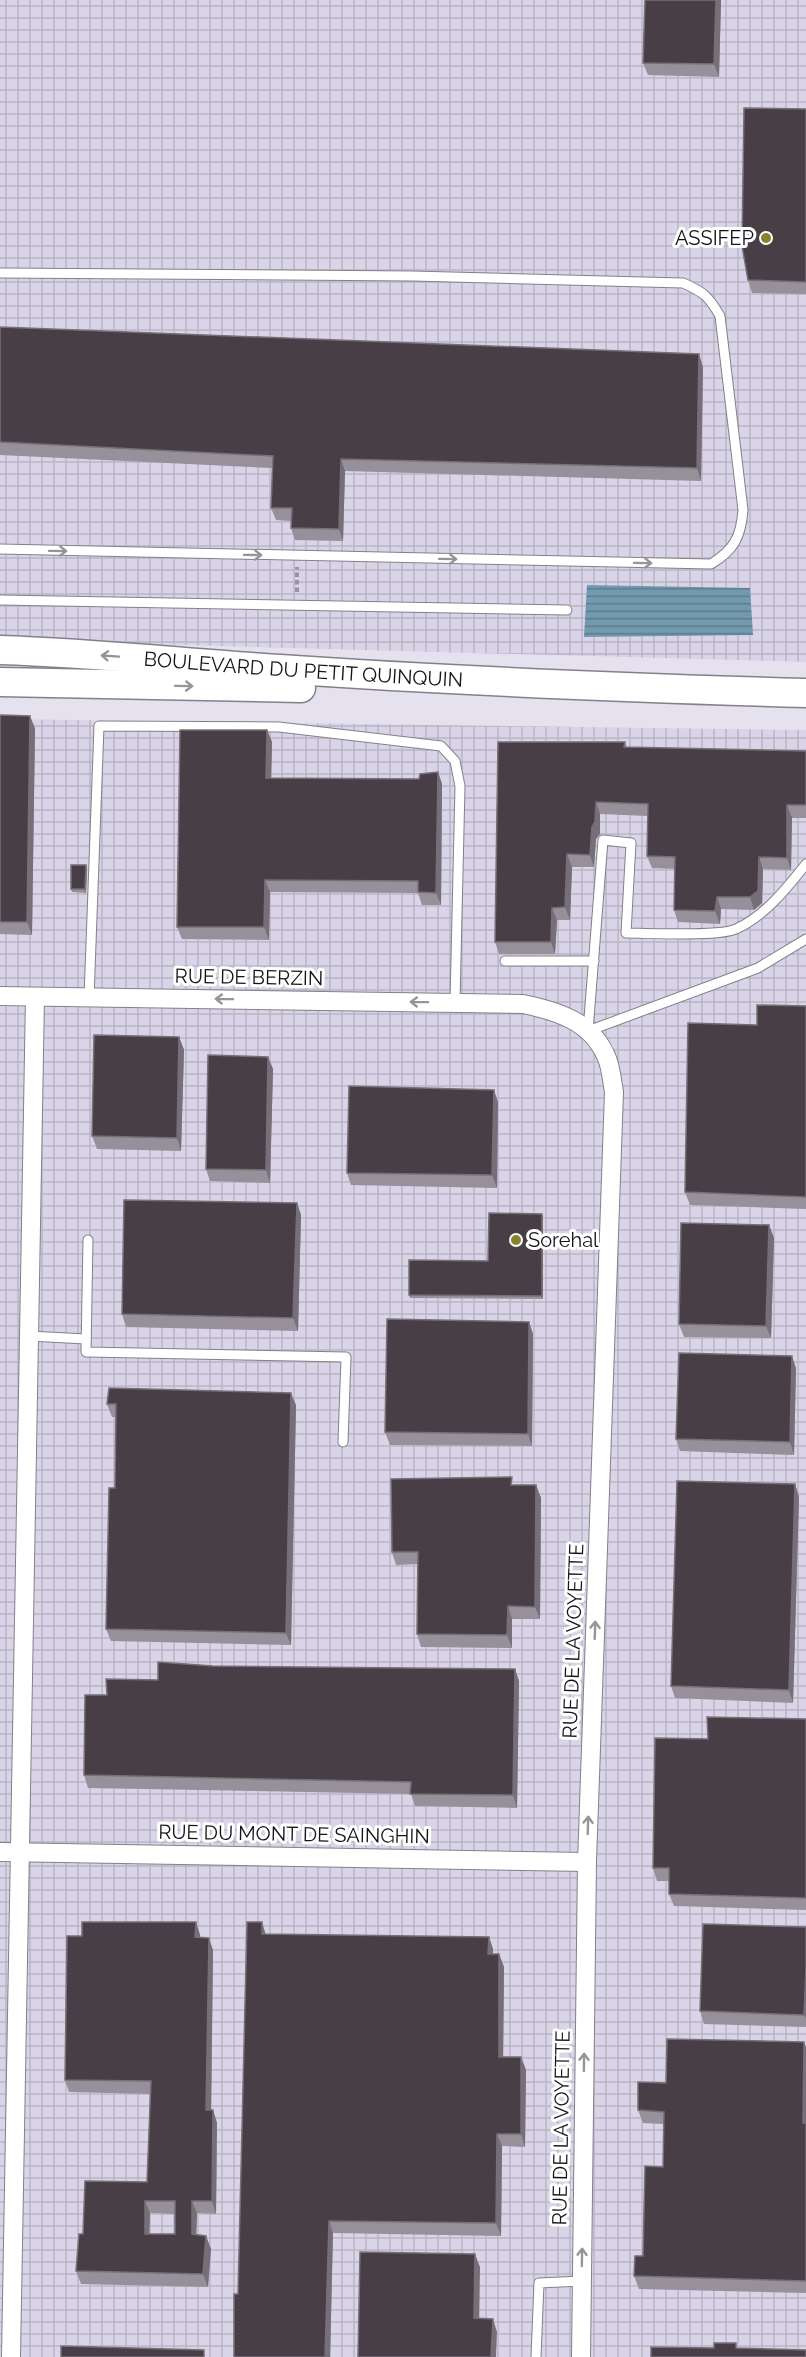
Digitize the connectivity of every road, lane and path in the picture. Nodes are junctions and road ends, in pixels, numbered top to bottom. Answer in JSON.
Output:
{"nodes":[{"id":1,"x":0,"y":273,"type":"edge"},
{"id":2,"x":0,"y":549,"type":"edge"},
{"id":3,"x":297,"y":556,"type":"junction"},
{"id":4,"x":0,"y":600,"type":"edge"},
{"id":5,"x":297,"y":605,"type":"junction"},
{"id":6,"x":567,"y":610,"type":"dead end"},
{"id":7,"x":0,"y":650,"type":"edge"},
{"id":8,"x":0,"y":682,"type":"edge"},
{"id":9,"x":609,"y":688,"type":"junction"},
{"id":10,"x":806,"y":693,"type":"edge"},
{"id":11,"x":806,"y":864,"type":"edge"},
{"id":12,"x":806,"y":939,"type":"edge"},
{"id":13,"x":505,"y":961,"type":"edge"},
{"id":14,"x":594,"y":961,"type":"junction"},
{"id":15,"x":0,"y":996,"type":"edge"},
{"id":16,"x":35,"y":997,"type":"junction"},
{"id":17,"x":89,"y":998,"type":"junction"},
{"id":18,"x":455,"y":1002,"type":"junction"},
{"id":19,"x":498,"y":1003,"type":"joint"},
{"id":20,"x":588,"y":1031,"type":"junction"},
{"id":21,"x":88,"y":1240,"type":"dead end"},
{"id":22,"x":29,"y":1336,"type":"junction"},
{"id":23,"x":86,"y":1339,"type":"junction"},
{"id":24,"x":343,"y":1442,"type":"dead end"},
{"id":25,"x":0,"y":1852,"type":"edge"},
{"id":26,"x":20,"y":1852,"type":"junction"},
{"id":27,"x":587,"y":1862,"type":"junction"},
{"id":28,"x":582,"y":2281,"type":"junction"},
{"id":29,"x":11,"y":2357,"type":"edge"},
{"id":30,"x":536,"y":2357,"type":"edge"},
{"id":31,"x":581,"y":2357,"type":"edge"}],
"edges":[{"from":3,"to":1,"type":"lane","one_way":true},
{"from":2,"to":3,"type":"lane","one_way":true},
{"from":3,"to":5,"type":"path"},
{"from":4,"to":5,"type":"lane"},
{"from":5,"to":6,"type":"lane"},
{"from":9,"to":7,"type":"main road","name":"BOULEVARD DU PETIT QUINQUIN","one_way":true},
{"from":8,"to":9,"type":"main road","name":"BOULEVARD DU PETIT QUINQUIN","one_way":true},
{"from":9,"to":10,"type":"main road","name":"BOULEVARD DU PETIT QUINQUIN"},
{"from":11,"to":14,"type":"lane"},
{"from":12,"to":20,"type":"lane"},
{"from":13,"to":14,"type":"lane"},
{"from":14,"to":20,"type":"lane"},
{"from":15,"to":16,"type":"street","name":"RUE DE BERZIN"},
{"from":16,"to":17,"type":"street","name":"RUE DE BERZIN"},
{"from":16,"to":22,"type":"street"},
{"from":18,"to":17,"type":"street","name":"RUE DE BERZIN","one_way":true},
{"from":17,"to":18,"type":"lane"},
{"from":18,"to":19,"type":"street","name":"RUE DE BERZIN"},
{"from":19,"to":20,"type":"street","name":"RUE DE LA VOYETTE"},
{"from":27,"to":20,"type":"street","name":"RUE DE LA VOYETTE","one_way":true},
{"from":21,"to":23,"type":"lane"},
{"from":22,"to":23,"type":"lane"},
{"from":22,"to":26,"type":"street"},
{"from":23,"to":24,"type":"lane"},
{"from":25,"to":26,"type":"street","name":"RUE DU MONT DE SAINGHIN"},
{"from":26,"to":27,"type":"street","name":"RUE DU MONT DE SAINGHIN"},
{"from":26,"to":29,"type":"street"},
{"from":28,"to":27,"type":"street","name":"RUE DE LA VOYETTE","one_way":true},
{"from":28,"to":30,"type":"lane"},
{"from":28,"to":31,"type":"street","name":"RUE DE LA VOYETTE"}]}
